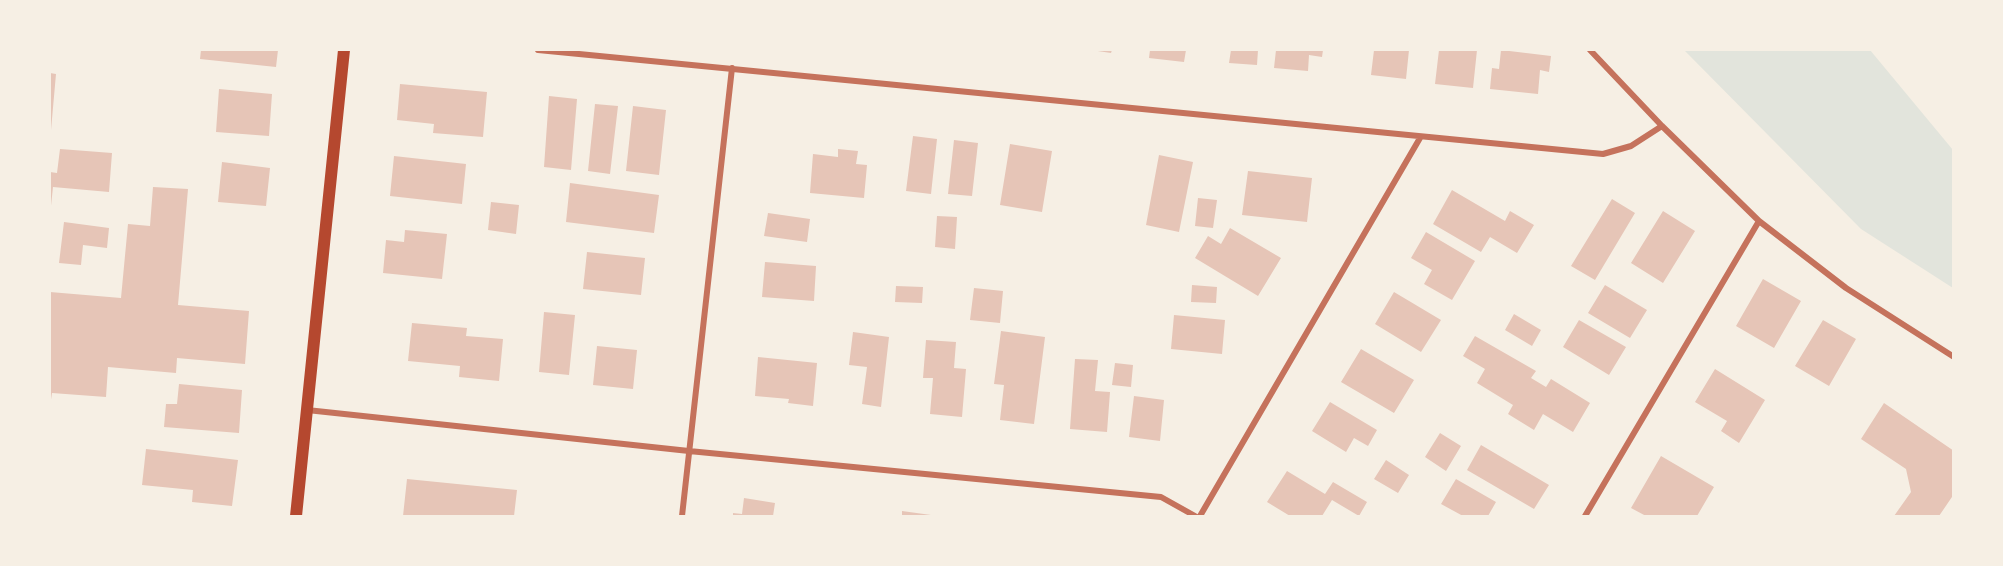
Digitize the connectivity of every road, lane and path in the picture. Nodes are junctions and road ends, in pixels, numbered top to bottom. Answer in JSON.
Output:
{"nodes":[{"id":1,"x":345,"y":50,"type":"edge"},
{"id":2,"x":538,"y":50,"type":"edge"},
{"id":3,"x":1590,"y":50,"type":"edge"},
{"id":4,"x":732,"y":69,"type":"junction"},
{"id":5,"x":1662,"y":126,"type":"junction"},
{"id":6,"x":1420,"y":138,"type":"junction"},
{"id":7,"x":1760,"y":221,"type":"junction"},
{"id":8,"x":1953,"y":357,"type":"edge"},
{"id":9,"x":308,"y":410,"type":"junction"},
{"id":10,"x":689,"y":451,"type":"junction"},
{"id":11,"x":296,"y":516,"type":"edge"},
{"id":12,"x":682,"y":516,"type":"edge"},
{"id":13,"x":1195,"y":516,"type":"edge"},
{"id":14,"x":1200,"y":516,"type":"edge"},
{"id":15,"x":1585,"y":516,"type":"edge"}],
"edges":[{"from":1,"to":9,"type":"main road"},
{"from":2,"to":4,"type":"street"},
{"from":3,"to":5,"type":"street"},
{"from":4,"to":6,"type":"street"},
{"from":4,"to":10,"type":"street"},
{"from":5,"to":6,"type":"street"},
{"from":5,"to":7,"type":"street"},
{"from":6,"to":14,"type":"street"},
{"from":7,"to":8,"type":"street"},
{"from":7,"to":15,"type":"street"},
{"from":9,"to":10,"type":"street"},
{"from":9,"to":11,"type":"main road"},
{"from":10,"to":12,"type":"street"},
{"from":10,"to":13,"type":"street"}]}
